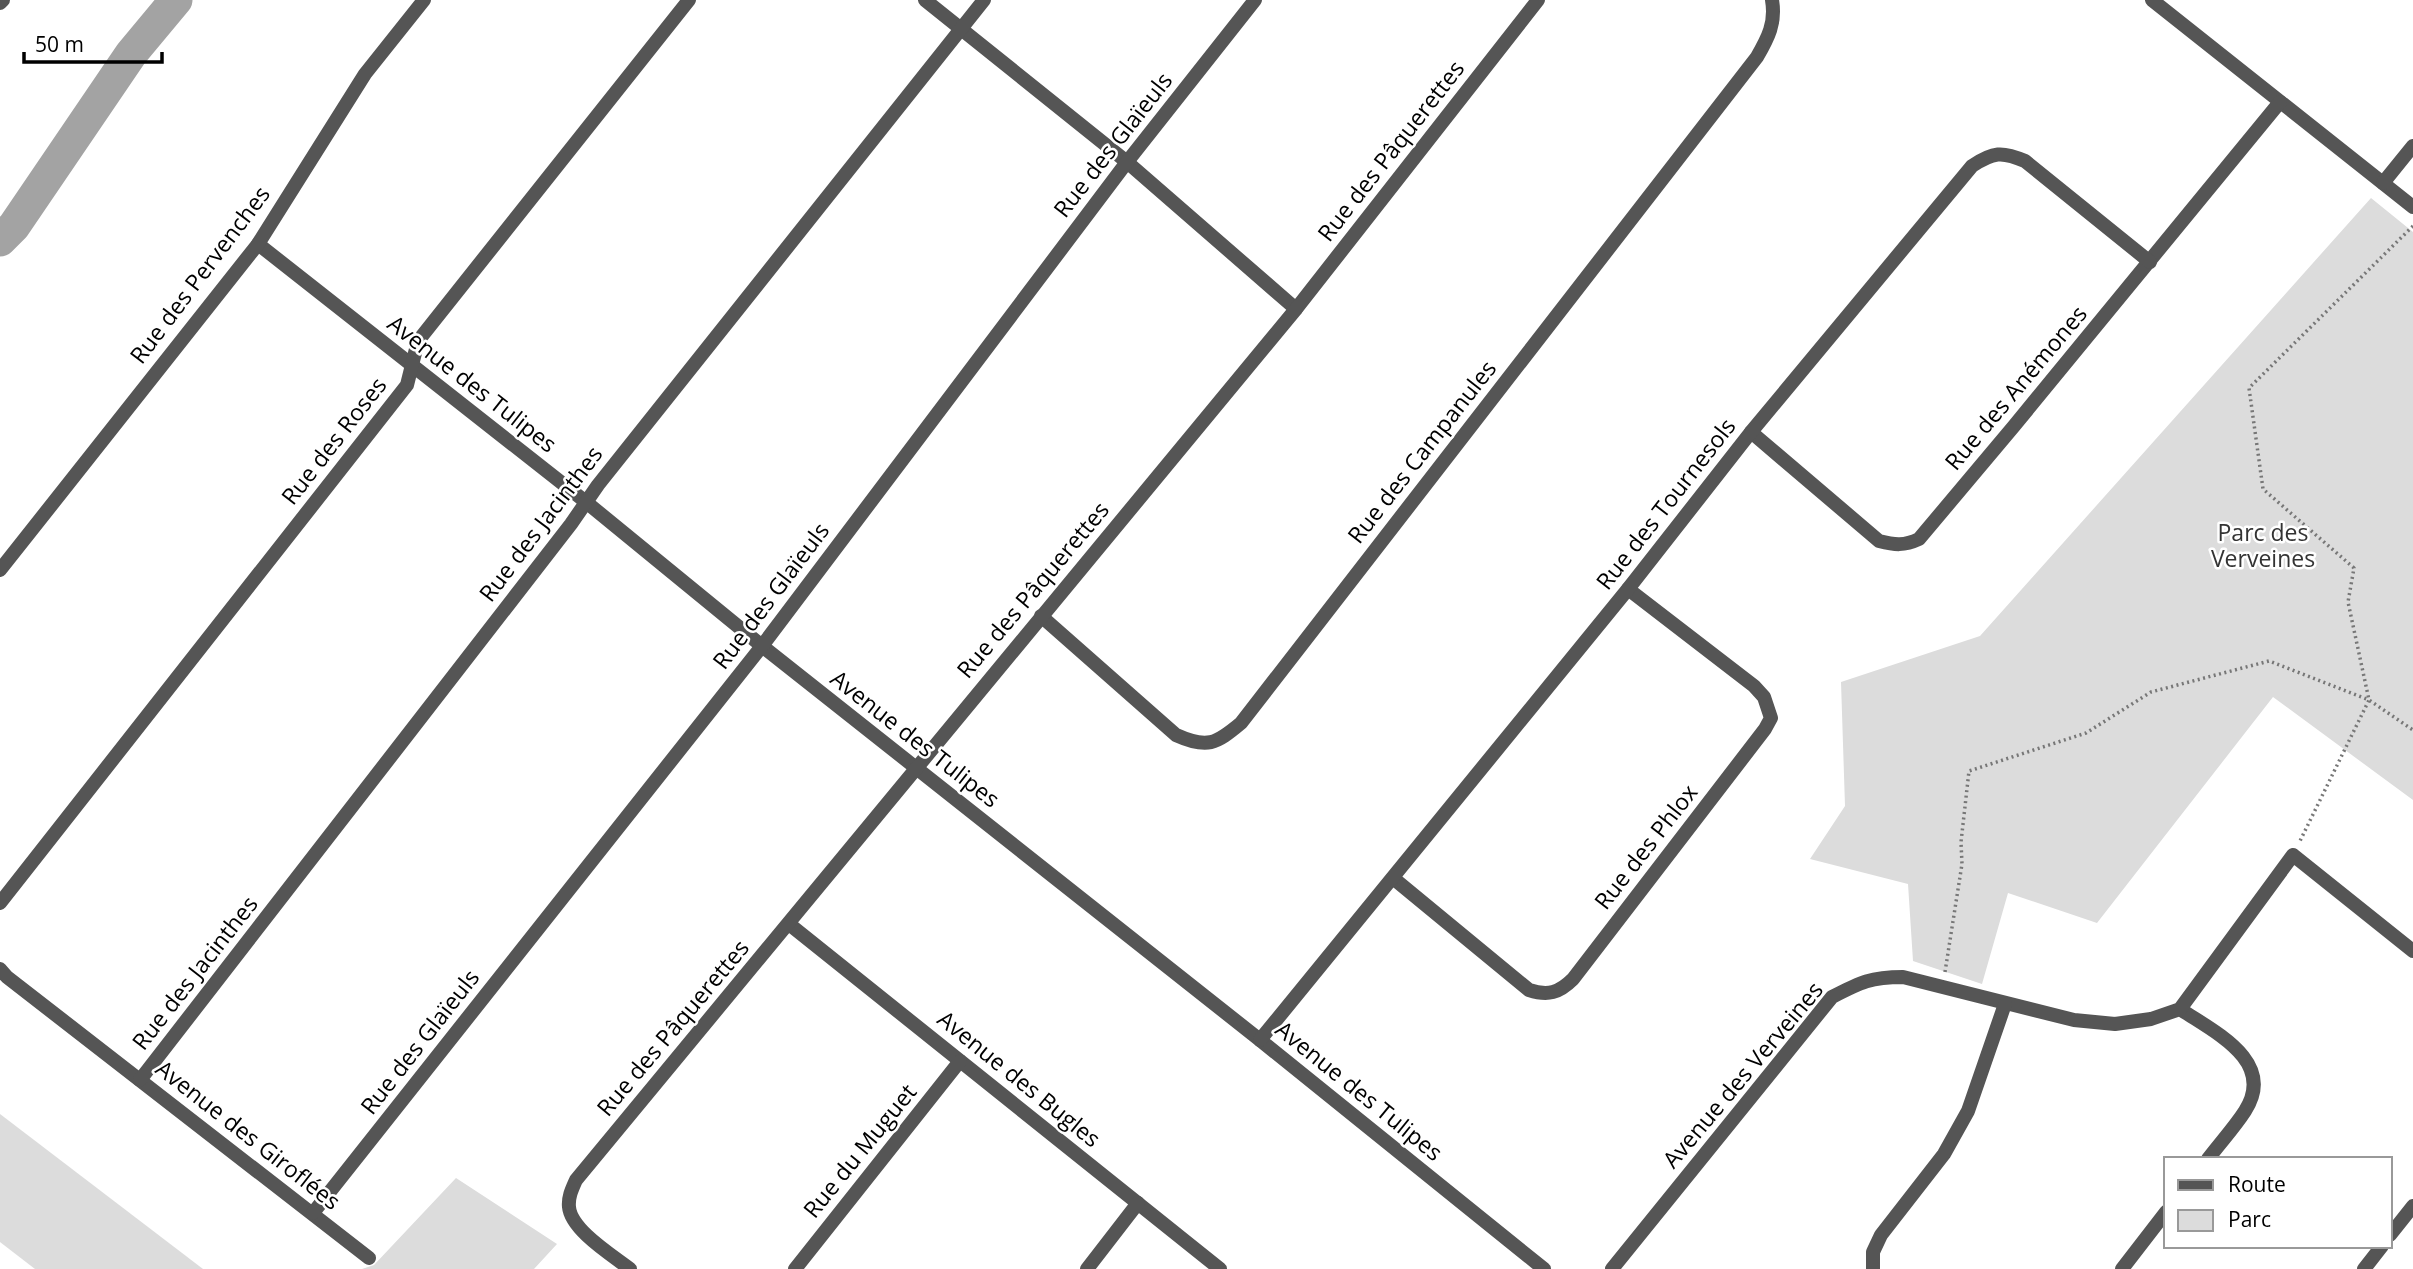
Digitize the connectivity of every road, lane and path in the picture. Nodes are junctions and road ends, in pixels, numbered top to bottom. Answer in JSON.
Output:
{"nodes":[{"id":1,"x":424,"y":0,"type":"edge"},
{"id":2,"x":689,"y":0,"type":"edge"},
{"id":3,"x":925,"y":0,"type":"edge"},
{"id":4,"x":984,"y":0,"type":"edge"},
{"id":5,"x":1255,"y":0,"type":"edge"},
{"id":6,"x":1538,"y":0,"type":"edge"},
{"id":7,"x":1772,"y":0,"type":"edge"},
{"id":8,"x":2152,"y":0,"type":"edge"},
{"id":9,"x":961,"y":29,"type":"junction"},
{"id":10,"x":2280,"y":102,"type":"junction"},
{"id":11,"x":2413,"y":146,"type":"edge"},
{"id":12,"x":1127,"y":162,"type":"junction"},
{"id":13,"x":2383,"y":183,"type":"junction"},
{"id":14,"x":2413,"y":207,"type":"edge"},
{"id":15,"x":2413,"y":226,"type":"edge"},
{"id":16,"x":258,"y":244,"type":"junction"},
{"id":17,"x":2150,"y":262,"type":"junction"},
{"id":18,"x":1296,"y":309,"type":"junction"},
{"id":19,"x":412,"y":366,"type":"junction"},
{"id":20,"x":1751,"y":432,"type":"junction"},
{"id":21,"x":586,"y":502,"type":"junction"},
{"id":22,"x":0,"y":570,"type":"edge"},
{"id":23,"x":1628,"y":589,"type":"junction"},
{"id":24,"x":1041,"y":616,"type":"junction"},
{"id":25,"x":762,"y":646,"type":"junction"},
{"id":26,"x":2369,"y":700,"type":"junction"},
{"id":27,"x":2413,"y":730,"type":"edge"},
{"id":28,"x":916,"y":769,"type":"junction"},
{"id":29,"x":2293,"y":855,"type":"junction"},
{"id":30,"x":1393,"y":878,"type":"junction"},
{"id":31,"x":0,"y":903,"type":"edge"},
{"id":32,"x":789,"y":924,"type":"junction"},
{"id":33,"x":2413,"y":951,"type":"edge"},
{"id":34,"x":0,"y":969,"type":"edge"},
{"id":35,"x":1945,"y":972,"type":"dead end"},
{"id":36,"x":2005,"y":1004,"type":"junction"},
{"id":37,"x":2180,"y":1009,"type":"junction"},
{"id":38,"x":1260,"y":1040,"type":"junction"},
{"id":39,"x":960,"y":1062,"type":"junction"},
{"id":40,"x":140,"y":1080,"type":"junction"},
{"id":41,"x":2210,"y":1157,"type":"edge"},
{"id":42,"x":1138,"y":1203,"type":"junction"},
{"id":43,"x":2413,"y":1206,"type":"edge"},
{"id":44,"x":313,"y":1213,"type":"junction"},
{"id":45,"x":2164,"y":1215,"type":"edge"},
{"id":46,"x":2392,"y":1232,"type":"edge"},
{"id":47,"x":2380,"y":1248,"type":"edge"},
{"id":48,"x":369,"y":1258,"type":"dead end"},
{"id":49,"x":630,"y":1269,"type":"edge"},
{"id":50,"x":795,"y":1269,"type":"edge"},
{"id":51,"x":1087,"y":1269,"type":"edge"},
{"id":52,"x":1220,"y":1269,"type":"edge"},
{"id":53,"x":1544,"y":1269,"type":"edge"},
{"id":54,"x":1612,"y":1269,"type":"edge"},
{"id":55,"x":1872,"y":1269,"type":"edge"},
{"id":56,"x":2122,"y":1269,"type":"edge"},
{"id":57,"x":2364,"y":1269,"type":"edge"}],
"edges":[{"from":1,"to":16,"type":"street","name":"Rue des Pervenches"},
{"from":2,"to":19,"type":"street","name":"Rue des Roses"},
{"from":3,"to":9,"type":"street"},
{"from":4,"to":9,"type":"street","name":"Rue des Jacinthes"},
{"from":5,"to":12,"type":"street","name":"Rue des Glaïeuls"},
{"from":6,"to":18,"type":"street","name":"Rue des Pâquerettes"},
{"from":7,"to":24,"type":"street","name":"Rue des Campanules"},
{"from":8,"to":10,"type":"street"},
{"from":9,"to":12,"type":"street"},
{"from":9,"to":21,"type":"street","name":"Rue des Jacinthes"},
{"from":10,"to":13,"type":"street"},
{"from":10,"to":17,"type":"street","name":"Rue des Anémones"},
{"from":11,"to":13,"type":"street"},
{"from":12,"to":18,"type":"street"},
{"from":12,"to":25,"type":"street","name":"Rue des Glaïeuls"},
{"from":13,"to":14,"type":"street"},
{"from":15,"to":26,"type":"path"},
{"from":16,"to":19,"type":"street","name":"Avenue des Tulipes"},
{"from":16,"to":22,"type":"street","name":"Rue des Pervenches"},
{"from":17,"to":20,"type":"street","name":"Rue des Tournesols"},
{"from":17,"to":20,"type":"street","name":"Rue des Anémones"},
{"from":18,"to":24,"type":"street","name":"Rue des Pâquerettes"},
{"from":19,"to":21,"type":"street","name":"Avenue des Tulipes"},
{"from":19,"to":31,"type":"street","name":"Rue des Roses"},
{"from":20,"to":23,"type":"street","name":"Rue des Tournesols"},
{"from":21,"to":25,"type":"street","name":"Avenue des Tulipes"},
{"from":21,"to":40,"type":"street","name":"Rue des Jacinthes"},
{"from":23,"to":30,"type":"street","name":"Rue des Tournesols"},
{"from":23,"to":30,"type":"street","name":"Rue des Phlox"},
{"from":24,"to":28,"type":"street","name":"Rue des Pâquerettes"},
{"from":25,"to":28,"type":"street","name":"Avenue des Tulipes"},
{"from":25,"to":44,"type":"street","name":"Rue des Glaïeuls"},
{"from":26,"to":27,"type":"path"},
{"from":26,"to":29,"type":"path"},
{"from":26,"to":35,"type":"path"},
{"from":28,"to":32,"type":"street","name":"Rue des Pâquerettes"},
{"from":28,"to":38,"type":"street","name":"Avenue des Tulipes"},
{"from":29,"to":33,"type":"street"},
{"from":29,"to":37,"type":"street"},
{"from":30,"to":38,"type":"street","name":"Rue des Tournesols"},
{"from":32,"to":39,"type":"street","name":"Avenue des Bugles"},
{"from":32,"to":49,"type":"street","name":"Rue des Pâquerettes"},
{"from":34,"to":40,"type":"street","name":"Avenue des Giroflées"},
{"from":36,"to":37,"type":"street","name":"Avenue des Verveines"},
{"from":36,"to":54,"type":"street","name":"Avenue des Verveines"},
{"from":36,"to":55,"type":"street"},
{"from":37,"to":41,"type":"street"},
{"from":38,"to":53,"type":"street","name":"Avenue des Tulipes"},
{"from":39,"to":42,"type":"street","name":"Avenue des Bugles"},
{"from":39,"to":50,"type":"street","name":"Rue du Muguet"},
{"from":40,"to":44,"type":"street","name":"Avenue des Giroflées"},
{"from":42,"to":51,"type":"street"},
{"from":42,"to":52,"type":"street","name":"Avenue des Bugles"},
{"from":43,"to":46,"type":"street"},
{"from":44,"to":48,"type":"street","name":"Avenue des Giroflées"},
{"from":45,"to":56,"type":"street"},
{"from":47,"to":57,"type":"street"}]}
